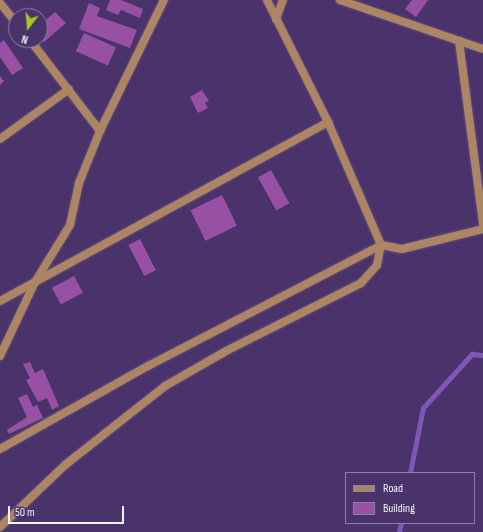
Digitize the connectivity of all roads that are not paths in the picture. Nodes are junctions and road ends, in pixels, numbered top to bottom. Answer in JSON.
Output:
{"nodes":[{"id":1,"x":164,"y":0,"type":"edge"},
{"id":2,"x":267,"y":0,"type":"edge"},
{"id":3,"x":283,"y":0,"type":"edge"},
{"id":4,"x":340,"y":0,"type":"edge"},
{"id":5,"x":0,"y":3,"type":"edge"},
{"id":6,"x":8,"y":13,"type":"edge"},
{"id":7,"x":276,"y":19,"type":"junction"},
{"id":8,"x":459,"y":41,"type":"junction"},
{"id":9,"x":36,"y":48,"type":"edge"},
{"id":10,"x":483,"y":49,"type":"edge"},
{"id":11,"x":69,"y":89,"type":"junction"},
{"id":12,"x":328,"y":122,"type":"junction"},
{"id":13,"x":100,"y":131,"type":"junction"},
{"id":14,"x":0,"y":139,"type":"edge"},
{"id":15,"x":483,"y":223,"type":"edge"},
{"id":16,"x":483,"y":229,"type":"edge"},
{"id":17,"x":381,"y":245,"type":"junction"},
{"id":18,"x":35,"y":282,"type":"junction"},
{"id":19,"x":0,"y":301,"type":"edge"},
{"id":20,"x":0,"y":356,"type":"edge"},
{"id":21,"x":0,"y":449,"type":"edge"},
{"id":22,"x":0,"y":527,"type":"edge"}],
"edges":[{"from":1,"to":13,"type":"street"},
{"from":2,"to":7,"type":"street"},
{"from":3,"to":7,"type":"street"},
{"from":4,"to":8,"type":"street"},
{"from":5,"to":6,"type":"street"},
{"from":7,"to":12,"type":"street"},
{"from":8,"to":10,"type":"street"},
{"from":8,"to":15,"type":"street"},
{"from":9,"to":11,"type":"street"},
{"from":11,"to":13,"type":"street"},
{"from":11,"to":14,"type":"street"},
{"from":12,"to":17,"type":"street"},
{"from":12,"to":18,"type":"street"},
{"from":13,"to":18,"type":"street"},
{"from":16,"to":17,"type":"street"},
{"from":17,"to":21,"type":"street"},
{"from":17,"to":22,"type":"street"},
{"from":18,"to":19,"type":"street"},
{"from":18,"to":20,"type":"street"}]}
